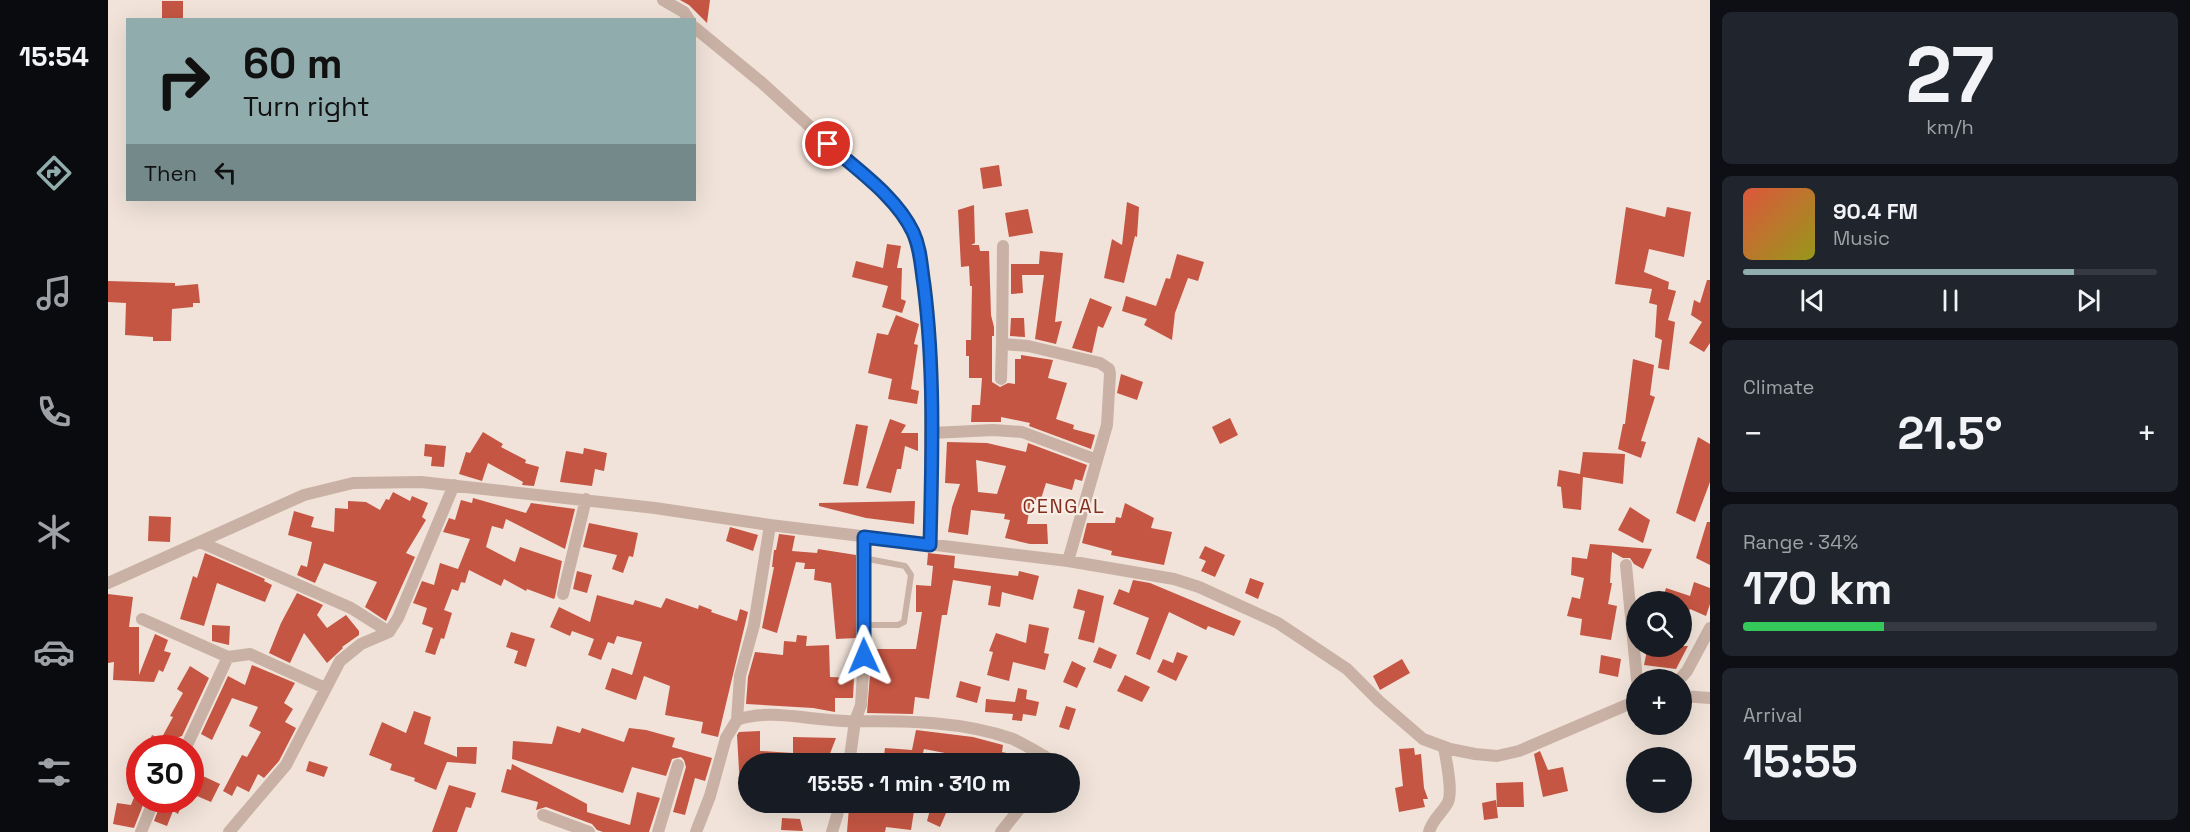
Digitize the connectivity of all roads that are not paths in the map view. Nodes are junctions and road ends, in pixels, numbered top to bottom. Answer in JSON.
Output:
{"nodes":[{"id":1,"x":663,"y":0,"type":"edge"},
{"id":2,"x":688,"y":18,"type":"edge"},
{"id":3,"x":696,"y":29,"type":"edge"},
{"id":4,"x":1003,"y":246,"type":"dead end"},
{"id":5,"x":1002,"y":344,"type":"junction"},
{"id":6,"x":1001,"y":379,"type":"dead end"},
{"id":7,"x":932,"y":433,"type":"junction"},
{"id":8,"x":1097,"y":460,"type":"junction"},
{"id":9,"x":454,"y":484,"type":"junction"},
{"id":10,"x":586,"y":499,"type":"junction"},
{"id":11,"x":770,"y":525,"type":"junction"},
{"id":12,"x":864,"y":537,"type":"junction"},
{"id":13,"x":200,"y":542,"type":"junction"},
{"id":14,"x":930,"y":545,"type":"junction"},
{"id":15,"x":862,"y":558,"type":"junction"},
{"id":16,"x":1068,"y":561,"type":"junction"},
{"id":17,"x":1626,"y":565,"type":"dead end"},
{"id":18,"x":108,"y":583,"type":"edge"},
{"id":19,"x":564,"y":594,"type":"dead end"},
{"id":20,"x":142,"y":619,"type":"dead end"},
{"id":21,"x":863,"y":625,"type":"junction"},
{"id":22,"x":1710,"y":628,"type":"edge"},
{"id":23,"x":389,"y":632,"type":"junction"},
{"id":24,"x":228,"y":657,"type":"junction"},
{"id":25,"x":1636,"y":669,"type":"edge"},
{"id":26,"x":1688,"y":669,"type":"edge"},
{"id":27,"x":324,"y":688,"type":"junction"},
{"id":28,"x":1692,"y":697,"type":"edge"},
{"id":29,"x":1710,"y":698,"type":"edge"},
{"id":30,"x":1626,"y":705,"type":"edge"},
{"id":31,"x":737,"y":720,"type":"junction"},
{"id":32,"x":855,"y":721,"type":"junction"},
{"id":33,"x":192,"y":735,"type":"edge"},
{"id":34,"x":1444,"y":747,"type":"junction"},
{"id":35,"x":851,"y":753,"type":"edge"},
{"id":36,"x":1038,"y":753,"type":"edge"},
{"id":37,"x":678,"y":765,"type":"dead end"},
{"id":38,"x":149,"y":813,"type":"edge"},
{"id":39,"x":838,"y":813,"type":"edge"},
{"id":40,"x":1016,"y":813,"type":"edge"},
{"id":41,"x":543,"y":815,"type":"dead end"},
{"id":42,"x":141,"y":832,"type":"edge"},
{"id":43,"x":229,"y":832,"type":"edge"},
{"id":44,"x":589,"y":832,"type":"edge"},
{"id":45,"x":658,"y":832,"type":"edge"},
{"id":46,"x":696,"y":832,"type":"edge"},
{"id":47,"x":832,"y":832,"type":"edge"},
{"id":48,"x":1001,"y":832,"type":"edge"},
{"id":49,"x":1429,"y":832,"type":"edge"}],
"edges":[{"from":1,"to":2,"type":"street"},
{"from":3,"to":7,"type":"street"},
{"from":4,"to":5,"type":"street"},
{"from":5,"to":6,"type":"street"},
{"from":5,"to":8,"type":"street"},
{"from":7,"to":8,"type":"street"},
{"from":7,"to":14,"type":"street"},
{"from":8,"to":16,"type":"street"},
{"from":9,"to":10,"type":"street"},
{"from":9,"to":13,"type":"street"},
{"from":9,"to":23,"type":"street"},
{"from":10,"to":11,"type":"street"},
{"from":10,"to":19,"type":"street"},
{"from":11,"to":12,"type":"street"},
{"from":11,"to":31,"type":"street"},
{"from":12,"to":14,"type":"street"},
{"from":12,"to":15,"type":"street"},
{"from":13,"to":18,"type":"street"},
{"from":13,"to":23,"type":"street"},
{"from":14,"to":16,"type":"street"},
{"from":15,"to":21,"type":"street"},
{"from":15,"to":21,"type":"lane"},
{"from":16,"to":34,"type":"street"},
{"from":17,"to":25,"type":"street"},
{"from":20,"to":24,"type":"street"},
{"from":21,"to":32,"type":"street"},
{"from":22,"to":26,"type":"street"},
{"from":23,"to":27,"type":"street"},
{"from":24,"to":27,"type":"street"},
{"from":24,"to":33,"type":"street"},
{"from":27,"to":43,"type":"street"},
{"from":28,"to":29,"type":"street"},
{"from":30,"to":34,"type":"street"},
{"from":31,"to":32,"type":"street"},
{"from":31,"to":46,"type":"street"},
{"from":32,"to":35,"type":"street"},
{"from":32,"to":36,"type":"street"},
{"from":34,"to":49,"type":"street"},
{"from":37,"to":45,"type":"street"},
{"from":38,"to":42,"type":"street"},
{"from":39,"to":47,"type":"street"},
{"from":40,"to":48,"type":"street"},
{"from":41,"to":44,"type":"street"}]}
